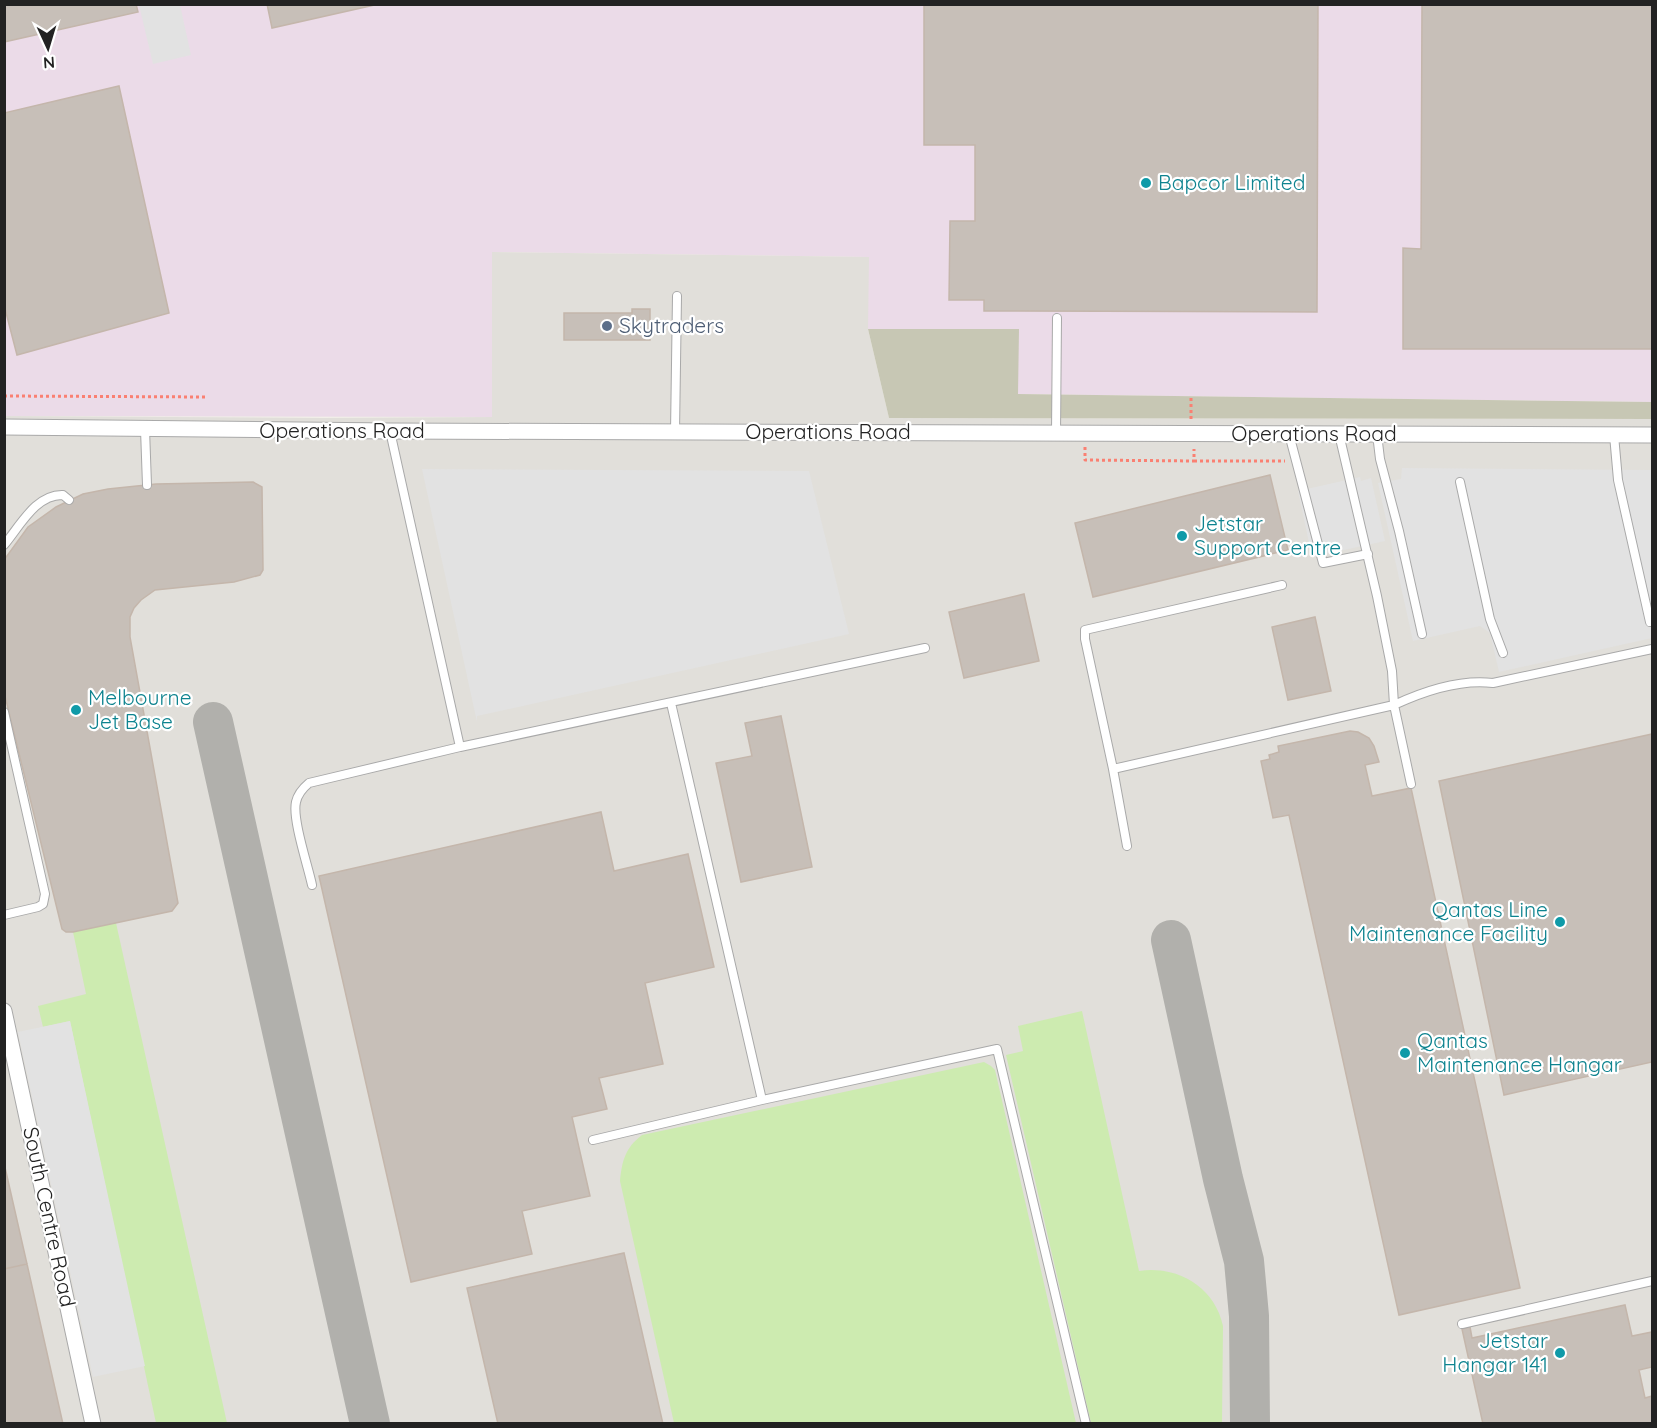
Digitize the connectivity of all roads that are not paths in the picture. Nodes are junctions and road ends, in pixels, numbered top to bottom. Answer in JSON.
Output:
{"nodes":[{"id":1,"x":678,"y":296,"type":"dead end"},
{"id":2,"x":1057,"y":318,"type":"dead end"},
{"id":3,"x":4,"y":428,"type":"edge"},
{"id":4,"x":145,"y":429,"type":"junction"},
{"id":5,"x":390,"y":431,"type":"junction"},
{"id":6,"x":675,"y":432,"type":"junction"},
{"id":7,"x":1056,"y":433,"type":"junction"},
{"id":8,"x":1289,"y":434,"type":"junction"},
{"id":9,"x":1339,"y":434,"type":"junction"},
{"id":10,"x":1377,"y":434,"type":"junction"},
{"id":11,"x":1614,"y":435,"type":"junction"},
{"id":12,"x":1653,"y":435,"type":"edge"},
{"id":13,"x":1460,"y":482,"type":"dead end"},
{"id":14,"x":147,"y":485,"type":"dead end"},
{"id":15,"x":69,"y":500,"type":"dead end"},
{"id":16,"x":4,"y":545,"type":"edge"},
{"id":17,"x":1368,"y":555,"type":"junction"},
{"id":18,"x":1282,"y":585,"type":"dead end"},
{"id":19,"x":1650,"y":622,"type":"dead end"},
{"id":20,"x":1422,"y":634,"type":"dead end"},
{"id":21,"x":925,"y":648,"type":"dead end"},
{"id":22,"x":1653,"y":649,"type":"edge"},
{"id":23,"x":1503,"y":653,"type":"dead end"},
{"id":24,"x":671,"y":703,"type":"junction"},
{"id":25,"x":1394,"y":705,"type":"junction"},
{"id":26,"x":4,"y":711,"type":"edge"},
{"id":27,"x":460,"y":747,"type":"junction"},
{"id":28,"x":1113,"y":769,"type":"junction"},
{"id":29,"x":1411,"y":784,"type":"dead end"},
{"id":30,"x":1127,"y":846,"type":"dead end"},
{"id":31,"x":312,"y":885,"type":"dead end"},
{"id":32,"x":4,"y":915,"type":"edge"},
{"id":33,"x":4,"y":1011,"type":"edge"},
{"id":34,"x":762,"y":1100,"type":"junction"},
{"id":35,"x":593,"y":1140,"type":"dead end"},
{"id":36,"x":1653,"y":1281,"type":"edge"},
{"id":37,"x":1462,"y":1324,"type":"dead end"},
{"id":38,"x":93,"y":1424,"type":"edge"},
{"id":39,"x":1086,"y":1424,"type":"edge"}],
"edges":[{"from":1,"to":6,"type":"lane"},
{"from":2,"to":7,"type":"lane"},
{"from":3,"to":4,"type":"street","name":"Operations Road"},
{"from":4,"to":5,"type":"street","name":"Operations Road"},
{"from":4,"to":14,"type":"lane"},
{"from":5,"to":6,"type":"street","name":"Operations Road"},
{"from":5,"to":27,"type":"lane"},
{"from":6,"to":7,"type":"street","name":"Operations Road"},
{"from":7,"to":8,"type":"street","name":"Operations Road"},
{"from":8,"to":9,"type":"street","name":"Operations Road"},
{"from":8,"to":17,"type":"lane"},
{"from":9,"to":10,"type":"street","name":"Operations Road"},
{"from":9,"to":17,"type":"lane"},
{"from":10,"to":11,"type":"street","name":"Operations Road"},
{"from":10,"to":20,"type":"lane"},
{"from":11,"to":12,"type":"street","name":"Operations Road"},
{"from":11,"to":19,"type":"lane"},
{"from":13,"to":23,"type":"lane"},
{"from":15,"to":16,"type":"lane"},
{"from":17,"to":25,"type":"lane"},
{"from":18,"to":28,"type":"lane"},
{"from":21,"to":24,"type":"lane"},
{"from":22,"to":25,"type":"lane"},
{"from":24,"to":27,"type":"lane"},
{"from":24,"to":34,"type":"lane"},
{"from":25,"to":28,"type":"lane"},
{"from":25,"to":29,"type":"lane"},
{"from":26,"to":32,"type":"lane"},
{"from":27,"to":31,"type":"lane"},
{"from":28,"to":30,"type":"lane"},
{"from":33,"to":38,"type":"street","name":"South Centre Road"},
{"from":34,"to":35,"type":"lane"},
{"from":34,"to":39,"type":"lane"},
{"from":36,"to":37,"type":"lane"}]}
